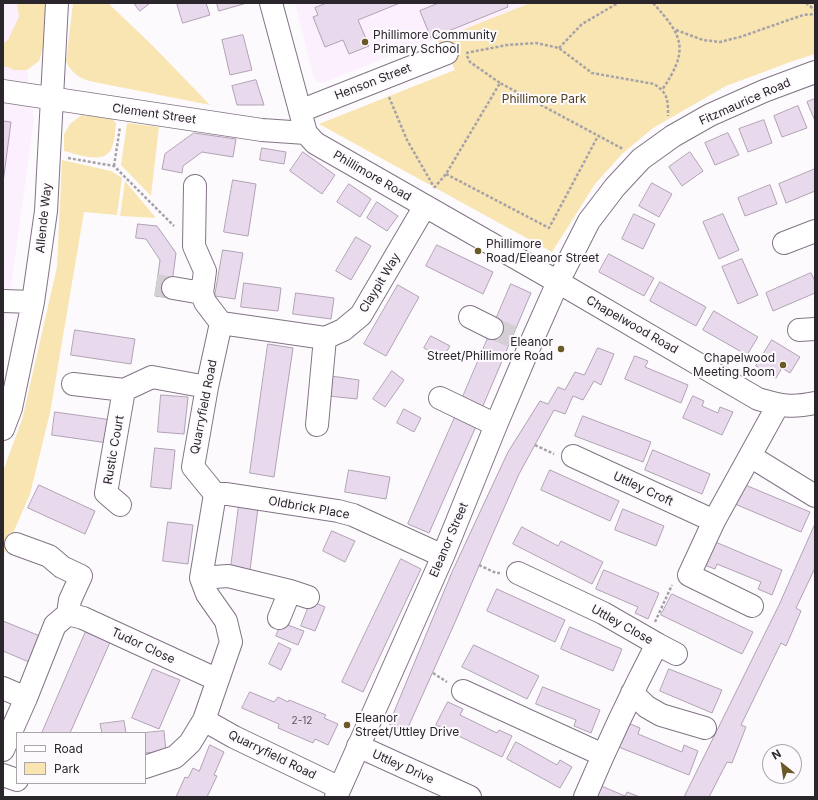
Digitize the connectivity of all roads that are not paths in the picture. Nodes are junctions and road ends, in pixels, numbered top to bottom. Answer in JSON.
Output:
{"nodes":[{"id":1,"x":58,"y":3,"type":"edge"},
{"id":2,"x":271,"y":3,"type":"edge"},
{"id":3,"x":447,"y":53,"type":"dead end"},
{"id":4,"x":815,"y":72,"type":"edge"},
{"id":5,"x":3,"y":91,"type":"edge"},
{"id":6,"x":52,"y":99,"type":"junction"},
{"id":7,"x":300,"y":111,"type":"junction"},
{"id":8,"x":306,"y":133,"type":"junction"},
{"id":9,"x":196,"y":186,"type":"dead end"},
{"id":10,"x":430,"y":197,"type":"junction"},
{"id":11,"x":815,"y":231,"type":"edge"},
{"id":12,"x":782,"y":249,"type":"dead end"},
{"id":13,"x":558,"y":282,"type":"junction"},
{"id":14,"x":174,"y":288,"type":"tunnel mouth"},
{"id":15,"x":202,"y":293,"type":"junction"},
{"id":16,"x":3,"y":301,"type":"edge"},
{"id":17,"x":33,"y":302,"type":"junction"},
{"id":18,"x":470,"y":317,"type":"dead end"},
{"id":19,"x":221,"y":323,"type":"junction"},
{"id":20,"x":492,"y":328,"type":"tunnel mouth"},
{"id":21,"x":325,"y":338,"type":"junction"},
{"id":22,"x":73,"y":384,"type":"dead end"},
{"id":23,"x":207,"y":387,"type":"junction"},
{"id":24,"x":124,"y":390,"type":"junction"},
{"id":25,"x":440,"y":398,"type":"dead end"},
{"id":26,"x":815,"y":403,"type":"edge"},
{"id":27,"x":778,"y":405,"type":"junction"},
{"id":28,"x":317,"y":425,"type":"dead end"},
{"id":29,"x":496,"y":425,"type":"junction"},
{"id":30,"x":3,"y":429,"type":"edge"},
{"id":31,"x":573,"y":456,"type":"dead end"},
{"id":32,"x":750,"y":456,"type":"junction"},
{"id":33,"x":216,"y":494,"type":"junction"},
{"id":34,"x":815,"y":496,"type":"edge"},
{"id":35,"x":120,"y":504,"type":"dead end"},
{"id":36,"x":714,"y":521,"type":"junction"},
{"id":37,"x":16,"y":544,"type":"dead end"},
{"id":38,"x":443,"y":556,"type":"junction"},
{"id":39,"x":518,"y":573,"type":"dead end"},
{"id":40,"x":201,"y":578,"type":"junction"},
{"id":41,"x":752,"y":606,"type":"dead end"},
{"id":42,"x":68,"y":614,"type":"junction"},
{"id":43,"x":279,"y":618,"type":"dead end"},
{"id":44,"x":652,"y":642,"type":"junction"},
{"id":45,"x":676,"y":654,"type":"dead end"},
{"id":46,"x":218,"y":680,"type":"junction"},
{"id":47,"x":3,"y":688,"type":"edge"},
{"id":48,"x":463,"y":691,"type":"dead end"},
{"id":49,"x":632,"y":693,"type":"junction"},
{"id":50,"x":26,"y":698,"type":"junction"},
{"id":51,"x":204,"y":720,"type":"junction"},
{"id":52,"x":705,"y":728,"type":"dead end"},
{"id":53,"x":358,"y":746,"type":"junction"},
{"id":54,"x":3,"y":750,"type":"edge"},
{"id":55,"x":603,"y":755,"type":"junction"},
{"id":56,"x":146,"y":767,"type":"edge"},
{"id":57,"x":3,"y":774,"type":"edge"},
{"id":58,"x":16,"y":780,"type":"edge"},
{"id":59,"x":338,"y":792,"type":"edge"},
{"id":60,"x":470,"y":797,"type":"edge"},
{"id":61,"x":585,"y":797,"type":"edge"}],
"edges":[{"from":1,"to":6,"type":"street","name":"Allende Way"},
{"from":2,"to":7,"type":"street"},
{"from":3,"to":7,"type":"street","name":"Henson Street"},
{"from":4,"to":13,"type":"street","name":"Fitzmaurice Road"},
{"from":5,"to":6,"type":"street","name":"Clement Street"},
{"from":6,"to":8,"type":"street","name":"Clement Street"},
{"from":6,"to":17,"type":"street","name":"Allende Way"},
{"from":7,"to":8,"type":"street"},
{"from":8,"to":10,"type":"street","name":"Phillimore Road"},
{"from":9,"to":15,"type":"street"},
{"from":10,"to":13,"type":"street","name":"Phillimore Road"},
{"from":10,"to":21,"type":"street","name":"Claypit Way"},
{"from":11,"to":12,"type":"street"},
{"from":13,"to":27,"type":"street","name":"Chapelwood Road"},
{"from":13,"to":29,"type":"street","name":"Eleanor Street"},
{"from":14,"to":15,"type":"street"},
{"from":15,"to":19,"type":"street"},
{"from":16,"to":17,"type":"street"},
{"from":17,"to":30,"type":"street","name":"Allende Way"},
{"from":18,"to":20,"type":"street"},
{"from":19,"to":21,"type":"street"},
{"from":19,"to":23,"type":"street","name":"Quarryfield Road"},
{"from":21,"to":28,"type":"street"},
{"from":22,"to":24,"type":"street"},
{"from":23,"to":24,"type":"street"},
{"from":23,"to":33,"type":"street","name":"Quarryfield Road"},
{"from":24,"to":35,"type":"street","name":"Rustic Court"},
{"from":25,"to":29,"type":"street"},
{"from":26,"to":27,"type":"street","name":"Chapelwood Road"},
{"from":27,"to":32,"type":"street"},
{"from":29,"to":38,"type":"street","name":"Eleanor Street"},
{"from":31,"to":36,"type":"street","name":"Uttley Croft"},
{"from":32,"to":34,"type":"street"},
{"from":32,"to":36,"type":"street"},
{"from":33,"to":38,"type":"street","name":"Oldbrick Place"},
{"from":33,"to":40,"type":"street"},
{"from":36,"to":41,"type":"street"},
{"from":37,"to":42,"type":"street"},
{"from":38,"to":53,"type":"street","name":"Eleanor Street"},
{"from":39,"to":44,"type":"street","name":"Uttley Close"},
{"from":40,"to":43,"type":"street"},
{"from":40,"to":46,"type":"street"},
{"from":42,"to":46,"type":"street","name":"Tudor Close"},
{"from":42,"to":50,"type":"street"},
{"from":44,"to":45,"type":"street"},
{"from":44,"to":49,"type":"street","name":"Uttley Close"},
{"from":46,"to":51,"type":"street"},
{"from":47,"to":50,"type":"street"},
{"from":48,"to":55,"type":"street"},
{"from":49,"to":52,"type":"street"},
{"from":49,"to":55,"type":"street","name":"Uttley Close"},
{"from":50,"to":54,"type":"street"},
{"from":51,"to":56,"type":"street"},
{"from":51,"to":59,"type":"street","name":"Quarryfield Road"},
{"from":53,"to":59,"type":"street","name":"Eleanor Street"},
{"from":53,"to":60,"type":"street","name":"Uttley Drive"},
{"from":55,"to":61,"type":"street","name":"Uttley Close"},
{"from":57,"to":58,"type":"street"}]}
